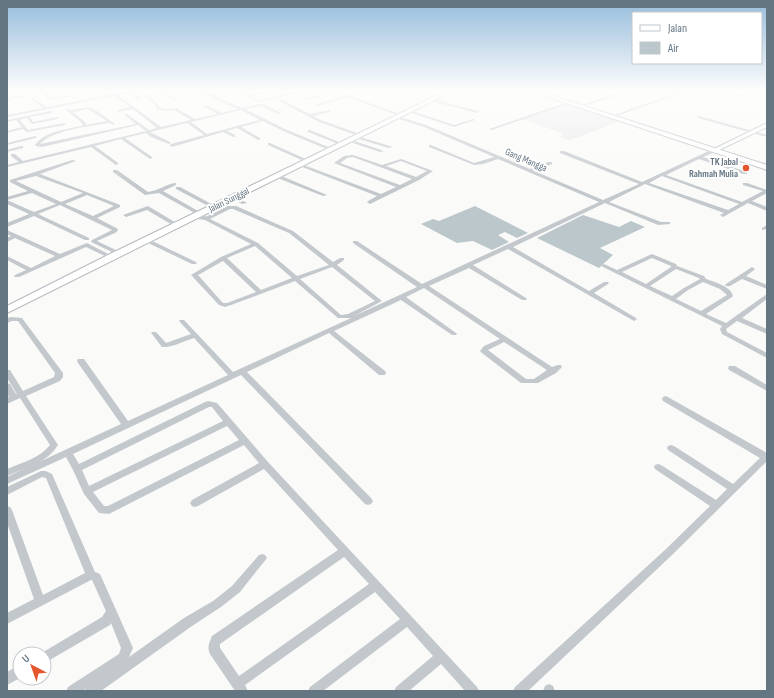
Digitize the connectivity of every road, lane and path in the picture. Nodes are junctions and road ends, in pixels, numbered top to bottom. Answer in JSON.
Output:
{"nodes":[{"id":1,"x":21,"y":124,"type":"edge"},
{"id":2,"x":64,"y":124,"type":"dead end"},
{"id":3,"x":96,"y":124,"type":"edge"},
{"id":4,"x":112,"y":124,"type":"edge"},
{"id":5,"x":138,"y":124,"type":"joint"},
{"id":6,"x":154,"y":124,"type":"edge"},
{"id":7,"x":182,"y":124,"type":"edge"},
{"id":8,"x":190,"y":124,"type":"edge"},
{"id":9,"x":251,"y":124,"type":"edge"},
{"id":10,"x":272,"y":124,"type":"edge"},
{"id":11,"x":328,"y":124,"type":"edge"},
{"id":12,"x":383,"y":124,"type":"edge"},
{"id":13,"x":421,"y":124,"type":"edge"},
{"id":14,"x":444,"y":124,"type":"edge"},
{"id":15,"x":462,"y":124,"type":"edge"},
{"id":16,"x":507,"y":124,"type":"edge"},
{"id":17,"x":635,"y":124,"type":"edge"},
{"id":18,"x":638,"y":124,"type":"edge"},
{"id":19,"x":737,"y":124,"type":"edge"},
{"id":20,"x":744,"y":124,"type":"edge"},
{"id":21,"x":84,"y":125,"type":"joint"},
{"id":22,"x":454,"y":126,"type":"junction"},
{"id":23,"x":24,"y":128,"type":"junction"},
{"id":24,"x":119,"y":128,"type":"junction"},
{"id":25,"x":239,"y":128,"type":"dead end"},
{"id":26,"x":460,"y":128,"type":"dead end"},
{"id":27,"x":763,"y":128,"type":"edge"},
{"id":28,"x":161,"y":129,"type":"junction"},
{"id":29,"x":491,"y":129,"type":"dead end"},
{"id":30,"x":656,"y":130,"type":"junction"},
{"id":31,"x":224,"y":131,"type":"junction"},
{"id":32,"x":309,"y":131,"type":"dead end"},
{"id":33,"x":7,"y":132,"type":"edge"},
{"id":34,"x":149,"y":132,"type":"junction"},
{"id":35,"x":206,"y":135,"type":"junction"},
{"id":36,"x":234,"y":136,"type":"dead end"},
{"id":37,"x":358,"y":136,"type":"junction"},
{"id":38,"x":767,"y":136,"type":"edge"},
{"id":39,"x":35,"y":137,"type":"dead end"},
{"id":40,"x":122,"y":138,"type":"junction"},
{"id":41,"x":259,"y":139,"type":"dead end"},
{"id":42,"x":345,"y":142,"type":"junction"},
{"id":43,"x":169,"y":143,"type":"dead end"},
{"id":44,"x":7,"y":144,"type":"edge"},
{"id":45,"x":268,"y":144,"type":"dead end"},
{"id":46,"x":91,"y":145,"type":"junction"},
{"id":47,"x":174,"y":146,"type":"dead end"},
{"id":48,"x":430,"y":146,"type":"dead end"},
{"id":49,"x":21,"y":147,"type":"dead end"},
{"id":50,"x":331,"y":149,"type":"junction"},
{"id":51,"x":715,"y":150,"type":"junction"},
{"id":52,"x":7,"y":151,"type":"edge"},
{"id":53,"x":562,"y":152,"type":"dead end"},
{"id":54,"x":14,"y":155,"type":"dead end"},
{"id":55,"x":498,"y":157,"type":"junction"},
{"id":56,"x":150,"y":158,"type":"dead end"},
{"id":57,"x":700,"y":158,"type":"junction"},
{"id":58,"x":21,"y":161,"type":"junction"},
{"id":59,"x":74,"y":161,"type":"dead end"},
{"id":60,"x":550,"y":163,"type":"dead end"},
{"id":61,"x":116,"y":164,"type":"dead end"},
{"id":62,"x":7,"y":165,"type":"edge"},
{"id":63,"x":303,"y":165,"type":"junction"},
{"id":64,"x":767,"y":165,"type":"edge"},
{"id":65,"x":383,"y":166,"type":"junction"},
{"id":66,"x":767,"y":168,"type":"edge"},
{"id":67,"x":114,"y":171,"type":"dead end"},
{"id":68,"x":530,"y":171,"type":"junction"},
{"id":69,"x":746,"y":173,"type":"dead end"},
{"id":70,"x":36,"y":174,"type":"junction"},
{"id":71,"x":663,"y":175,"type":"junction"},
{"id":72,"x":278,"y":176,"type":"junction"},
{"id":73,"x":418,"y":179,"type":"junction"},
{"id":74,"x":645,"y":183,"type":"junction"},
{"id":75,"x":745,"y":184,"type":"dead end"},
{"id":76,"x":401,"y":187,"type":"junction"},
{"id":77,"x":32,"y":191,"type":"junction"},
{"id":78,"x":160,"y":191,"type":"junction"},
{"id":79,"x":766,"y":191,"type":"edge"},
{"id":80,"x":87,"y":193,"type":"junction"},
{"id":81,"x":325,"y":195,"type":"dead end"},
{"id":82,"x":379,"y":197,"type":"junction"},
{"id":83,"x":234,"y":198,"type":"junction"},
{"id":84,"x":7,"y":199,"type":"edge"},
{"id":85,"x":7,"y":202,"type":"edge"},
{"id":86,"x":370,"y":202,"type":"dead end"},
{"id":87,"x":604,"y":202,"type":"junction"},
{"id":88,"x":244,"y":203,"type":"dead end"},
{"id":89,"x":745,"y":203,"type":"junction"},
{"id":90,"x":60,"y":204,"type":"junction"},
{"id":91,"x":214,"y":207,"type":"junction"},
{"id":92,"x":7,"y":208,"type":"edge"},
{"id":93,"x":767,"y":209,"type":"edge"},
{"id":94,"x":727,"y":212,"type":"junction"},
{"id":95,"x":33,"y":214,"type":"junction"},
{"id":96,"x":126,"y":215,"type":"dead end"},
{"id":97,"x":722,"y":216,"type":"dead end"},
{"id":98,"x":27,"y":217,"type":"junction"},
{"id":99,"x":200,"y":217,"type":"junction"},
{"id":100,"x":93,"y":218,"type":"junction"},
{"id":101,"x":668,"y":223,"type":"dead end"},
{"id":102,"x":7,"y":225,"type":"edge"},
{"id":103,"x":176,"y":225,"type":"junction"},
{"id":104,"x":7,"y":232,"type":"edge"},
{"id":105,"x":15,"y":236,"type":"junction"},
{"id":106,"x":7,"y":240,"type":"edge"},
{"id":107,"x":146,"y":240,"type":"junction"},
{"id":108,"x":88,"y":242,"type":"junction"},
{"id":109,"x":355,"y":242,"type":"dead end"},
{"id":110,"x":256,"y":244,"type":"junction"},
{"id":111,"x":510,"y":247,"type":"junction"},
{"id":112,"x":114,"y":255,"type":"junction"},
{"id":113,"x":60,"y":256,"type":"junction"},
{"id":114,"x":7,"y":258,"type":"edge"},
{"id":115,"x":223,"y":258,"type":"junction"},
{"id":116,"x":342,"y":259,"type":"dead end"},
{"id":117,"x":194,"y":263,"type":"dead end"},
{"id":118,"x":333,"y":265,"type":"junction"},
{"id":119,"x":470,"y":266,"type":"junction"},
{"id":120,"x":604,"y":266,"type":"dead end"},
{"id":121,"x":675,"y":267,"type":"junction"},
{"id":122,"x":752,"y":269,"type":"dead end"},
{"id":123,"x":31,"y":270,"type":"junction"},
{"id":124,"x":618,"y":272,"type":"junction"},
{"id":125,"x":17,"y":276,"type":"dead end"},
{"id":126,"x":741,"y":276,"type":"junction"},
{"id":127,"x":296,"y":279,"type":"junction"},
{"id":128,"x":703,"y":280,"type":"junction"},
{"id":129,"x":606,"y":283,"type":"dead end"},
{"id":130,"x":728,"y":285,"type":"dead end"},
{"id":131,"x":646,"y":286,"type":"junction"},
{"id":132,"x":424,"y":287,"type":"junction"},
{"id":133,"x":767,"y":287,"type":"edge"},
{"id":134,"x":260,"y":292,"type":"junction"},
{"id":135,"x":590,"y":293,"type":"junction"},
{"id":136,"x":767,"y":296,"type":"edge"},
{"id":137,"x":401,"y":297,"type":"junction"},
{"id":138,"x":672,"y":299,"type":"junction"},
{"id":139,"x":524,"y":300,"type":"dead end"},
{"id":140,"x":7,"y":310,"type":"edge"},
{"id":141,"x":701,"y":314,"type":"junction"},
{"id":142,"x":634,"y":318,"type":"dead end"},
{"id":143,"x":737,"y":318,"type":"junction"},
{"id":144,"x":7,"y":320,"type":"edge"},
{"id":145,"x":182,"y":321,"type":"dead end"},
{"id":146,"x":726,"y":326,"type":"junction"},
{"id":147,"x":329,"y":330,"type":"junction"},
{"id":148,"x":767,"y":332,"type":"edge"},
{"id":149,"x":154,"y":333,"type":"dead end"},
{"id":150,"x":454,"y":334,"type":"dead end"},
{"id":151,"x":195,"y":335,"type":"junction"},
{"id":152,"x":505,"y":339,"type":"junction"},
{"id":153,"x":767,"y":356,"type":"edge"},
{"id":154,"x":81,"y":361,"type":"dead end"},
{"id":155,"x":732,"y":368,"type":"dead end"},
{"id":156,"x":242,"y":371,"type":"junction"},
{"id":157,"x":7,"y":372,"type":"edge"},
{"id":158,"x":382,"y":373,"type":"dead end"},
{"id":159,"x":232,"y":375,"type":"junction"},
{"id":160,"x":7,"y":386,"type":"edge"},
{"id":161,"x":767,"y":388,"type":"edge"},
{"id":162,"x":14,"y":398,"type":"edge"},
{"id":163,"x":666,"y":399,"type":"dead end"},
{"id":164,"x":228,"y":422,"type":"junction"},
{"id":165,"x":126,"y":425,"type":"junction"},
{"id":166,"x":244,"y":441,"type":"junction"},
{"id":167,"x":671,"y":448,"type":"dead end"},
{"id":168,"x":67,"y":452,"type":"junction"},
{"id":169,"x":767,"y":456,"type":"edge"},
{"id":170,"x":265,"y":464,"type":"junction"},
{"id":171,"x":658,"y":467,"type":"dead end"},
{"id":172,"x":77,"y":469,"type":"junction"},
{"id":173,"x":7,"y":473,"type":"edge"},
{"id":174,"x":7,"y":481,"type":"edge"},
{"id":175,"x":734,"y":489,"type":"junction"},
{"id":176,"x":7,"y":491,"type":"edge"},
{"id":177,"x":88,"y":491,"type":"junction"},
{"id":178,"x":368,"y":501,"type":"dead end"},
{"id":179,"x":195,"y":503,"type":"dead end"},
{"id":180,"x":717,"y":506,"type":"junction"},
{"id":181,"x":7,"y":510,"type":"edge"},
{"id":182,"x":345,"y":551,"type":"junction"},
{"id":183,"x":262,"y":558,"type":"dead end"},
{"id":184,"x":91,"y":575,"type":"junction"},
{"id":185,"x":376,"y":585,"type":"junction"},
{"id":186,"x":40,"y":600,"type":"junction"},
{"id":187,"x":110,"y":611,"type":"junction"},
{"id":188,"x":7,"y":619,"type":"edge"},
{"id":189,"x":407,"y":620,"type":"junction"},
{"id":190,"x":52,"y":652,"type":"edge"},
{"id":191,"x":441,"y":657,"type":"junction"},
{"id":192,"x":240,"y":688,"type":"edge"},
{"id":193,"x":72,"y":691,"type":"edge"},
{"id":194,"x":91,"y":691,"type":"edge"},
{"id":195,"x":314,"y":691,"type":"edge"},
{"id":196,"x":400,"y":691,"type":"edge"},
{"id":197,"x":473,"y":691,"type":"edge"},
{"id":198,"x":519,"y":691,"type":"edge"}],
"edges":[{"from":1,"to":23,"type":"street"},
{"from":2,"to":23,"type":"street"},
{"from":3,"to":21,"type":"street"},
{"from":4,"to":24,"type":"street"},
{"from":5,"to":24,"type":"street"},
{"from":5,"to":34,"type":"street"},
{"from":6,"to":28,"type":"street"},
{"from":7,"to":28,"type":"street"},
{"from":8,"to":35,"type":"street"},
{"from":9,"to":31,"type":"street"},
{"from":10,"to":50,"type":"street"},
{"from":11,"to":37,"type":"street"},
{"from":12,"to":37,"type":"main road","name":"Jalan Sunggal"},
{"from":13,"to":55,"type":"street","name":"Gang Mangga"},
{"from":14,"to":22,"type":"street"},
{"from":15,"to":22,"type":"street"},
{"from":16,"to":29,"type":"street"},
{"from":17,"to":30,"type":"highway"},
{"from":18,"to":30,"type":"highway"},
{"from":19,"to":27,"type":"street"},
{"from":20,"to":27,"type":"street"},
{"from":21,"to":24,"type":"street"},
{"from":22,"to":26,"type":"street"},
{"from":23,"to":33,"type":"street"},
{"from":25,"to":41,"type":"street"},
{"from":27,"to":38,"type":"street"},
{"from":27,"to":51,"type":"street"},
{"from":28,"to":34,"type":"street"},
{"from":30,"to":51,"type":"highway"},
{"from":31,"to":35,"type":"street"},
{"from":31,"to":36,"type":"street"},
{"from":32,"to":42,"type":"street"},
{"from":34,"to":40,"type":"street"},
{"from":34,"to":43,"type":"street"},
{"from":35,"to":47,"type":"street"},
{"from":37,"to":42,"type":"main road","name":"Jalan Sunggal"},
{"from":37,"to":42,"type":"street"},
{"from":39,"to":44,"type":"street"},
{"from":40,"to":46,"type":"street"},
{"from":40,"to":56,"type":"street"},
{"from":42,"to":50,"type":"main road","name":"Jalan Sunggal"},
{"from":45,"to":63,"type":"street"},
{"from":46,"to":58,"type":"street"},
{"from":46,"to":61,"type":"street"},
{"from":48,"to":55,"type":"street"},
{"from":49,"to":52,"type":"street"},
{"from":50,"to":63,"type":"main road","name":"Jalan Sunggal"},
{"from":51,"to":57,"type":"street"},
{"from":51,"to":64,"type":"highway"},
{"from":51,"to":66,"type":"highway"},
{"from":53,"to":74,"type":"street"},
{"from":54,"to":58,"type":"street"},
{"from":55,"to":68,"type":"street","name":"Gang Mangga"},
{"from":57,"to":69,"type":"street"},
{"from":57,"to":71,"type":"street"},
{"from":58,"to":62,"type":"street"},
{"from":59,"to":70,"type":"street"},
{"from":60,"to":68,"type":"street"},
{"from":63,"to":72,"type":"main road","name":"Jalan Sunggal"},
{"from":63,"to":82,"type":"street"},
{"from":65,"to":73,"type":"street"},
{"from":65,"to":73,"type":"street"},
{"from":65,"to":76,"type":"street"},
{"from":67,"to":78,"type":"street"},
{"from":68,"to":87,"type":"street","name":"Gang Mangga"},
{"from":70,"to":77,"type":"street"},
{"from":70,"to":80,"type":"street"},
{"from":71,"to":74,"type":"street"},
{"from":71,"to":89,"type":"street"},
{"from":72,"to":81,"type":"street"},
{"from":72,"to":83,"type":"main road","name":"Jalan Sunggal"},
{"from":73,"to":76,"type":"street"},
{"from":74,"to":87,"type":"street"},
{"from":74,"to":94,"type":"street"},
{"from":75,"to":79,"type":"street"},
{"from":76,"to":82,"type":"street"},
{"from":77,"to":84,"type":"street"},
{"from":77,"to":90,"type":"street"},
{"from":78,"to":91,"type":"street"},
{"from":78,"to":99,"type":"street"},
{"from":79,"to":89,"type":"street"},
{"from":80,"to":90,"type":"street"},
{"from":80,"to":100,"type":"street"},
{"from":82,"to":86,"type":"street"},
{"from":83,"to":88,"type":"street"},
{"from":83,"to":91,"type":"main road","name":"Jalan Sunggal"},
{"from":85,"to":95,"type":"street"},
{"from":87,"to":101,"type":"street","name":"Gang Mangga"},
{"from":87,"to":111,"type":"street"},
{"from":89,"to":93,"type":"street"},
{"from":89,"to":94,"type":"street"},
{"from":90,"to":95,"type":"street"},
{"from":90,"to":100,"type":"street"},
{"from":91,"to":99,"type":"main road","name":"Jalan Sunggal"},
{"from":92,"to":98,"type":"street"},
{"from":94,"to":97,"type":"street"},
{"from":95,"to":98,"type":"street"},
{"from":95,"to":108,"type":"street"},
{"from":96,"to":103,"type":"street"},
{"from":98,"to":102,"type":"street"},
{"from":98,"to":108,"type":"street"},
{"from":99,"to":103,"type":"main road","name":"Jalan Sunggal"},
{"from":99,"to":110,"type":"street"},
{"from":99,"to":118,"type":"street"},
{"from":100,"to":108,"type":"street"},
{"from":103,"to":107,"type":"main road","name":"Jalan Sunggal"},
{"from":104,"to":105,"type":"street"},
{"from":105,"to":106,"type":"street"},
{"from":105,"to":113,"type":"street"},
{"from":107,"to":112,"type":"main road","name":"Jalan Sunggal"},
{"from":107,"to":117,"type":"street"},
{"from":108,"to":112,"type":"street"},
{"from":108,"to":113,"type":"street"},
{"from":109,"to":132,"type":"street"},
{"from":110,"to":115,"type":"street"},
{"from":110,"to":127,"type":"street"},
{"from":111,"to":119,"type":"street"},
{"from":111,"to":135,"type":"street"},
{"from":112,"to":140,"type":"main road","name":"Jalan Sunggal"},
{"from":113,"to":123,"type":"street"},
{"from":114,"to":123,"type":"street"},
{"from":115,"to":134,"type":"street"},
{"from":115,"to":134,"type":"street"},
{"from":116,"to":118,"type":"street"},
{"from":118,"to":127,"type":"street"},
{"from":118,"to":127,"type":"street"},
{"from":119,"to":132,"type":"street"},
{"from":119,"to":139,"type":"street"},
{"from":120,"to":124,"type":"street"},
{"from":121,"to":124,"type":"street"},
{"from":121,"to":128,"type":"street"},
{"from":121,"to":131,"type":"street"},
{"from":122,"to":126,"type":"street"},
{"from":123,"to":125,"type":"street"},
{"from":124,"to":131,"type":"street"},
{"from":126,"to":130,"type":"street"},
{"from":126,"to":133,"type":"street"},
{"from":127,"to":134,"type":"street"},
{"from":128,"to":138,"type":"street"},
{"from":128,"to":141,"type":"street"},
{"from":129,"to":135,"type":"street"},
{"from":131,"to":138,"type":"street"},
{"from":132,"to":137,"type":"street"},
{"from":132,"to":152,"type":"street"},
{"from":135,"to":142,"type":"street"},
{"from":136,"to":143,"type":"street"},
{"from":137,"to":147,"type":"street"},
{"from":137,"to":150,"type":"street"},
{"from":138,"to":141,"type":"street"},
{"from":141,"to":146,"type":"street"},
{"from":143,"to":146,"type":"street"},
{"from":143,"to":148,"type":"street"},
{"from":144,"to":162,"type":"street"},
{"from":145,"to":151,"type":"street"},
{"from":146,"to":153,"type":"street"},
{"from":147,"to":156,"type":"street"},
{"from":147,"to":158,"type":"street"},
{"from":149,"to":151,"type":"street"},
{"from":151,"to":159,"type":"street"},
{"from":152,"to":152,"type":"street"},
{"from":154,"to":165,"type":"street"},
{"from":155,"to":161,"type":"street"},
{"from":156,"to":159,"type":"street"},
{"from":156,"to":178,"type":"street"},
{"from":157,"to":162,"type":"street"},
{"from":159,"to":165,"type":"street"},
{"from":160,"to":162,"type":"street"},
{"from":162,"to":173,"type":"street"},
{"from":163,"to":169,"type":"street"},
{"from":164,"to":166,"type":"street"},
{"from":164,"to":172,"type":"street"},
{"from":164,"to":177,"type":"street"},
{"from":165,"to":168,"type":"street"},
{"from":166,"to":170,"type":"street"},
{"from":166,"to":177,"type":"street"},
{"from":167,"to":175,"type":"street"},
{"from":168,"to":172,"type":"street"},
{"from":168,"to":174,"type":"street"},
{"from":169,"to":175,"type":"street"},
{"from":170,"to":179,"type":"street"},
{"from":170,"to":182,"type":"street"},
{"from":171,"to":180,"type":"street"},
{"from":172,"to":177,"type":"street"},
{"from":175,"to":180,"type":"street"},
{"from":176,"to":184,"type":"street"},
{"from":180,"to":198,"type":"street"},
{"from":181,"to":186,"type":"street"},
{"from":182,"to":185,"type":"street"},
{"from":182,"to":192,"type":"street"},
{"from":183,"to":194,"type":"street"},
{"from":184,"to":186,"type":"street"},
{"from":184,"to":187,"type":"street"},
{"from":185,"to":189,"type":"street"},
{"from":185,"to":192,"type":"street"},
{"from":186,"to":188,"type":"street"},
{"from":187,"to":190,"type":"street"},
{"from":187,"to":193,"type":"street"},
{"from":189,"to":191,"type":"street"},
{"from":189,"to":195,"type":"street"},
{"from":191,"to":196,"type":"street"},
{"from":191,"to":197,"type":"street"}]}
